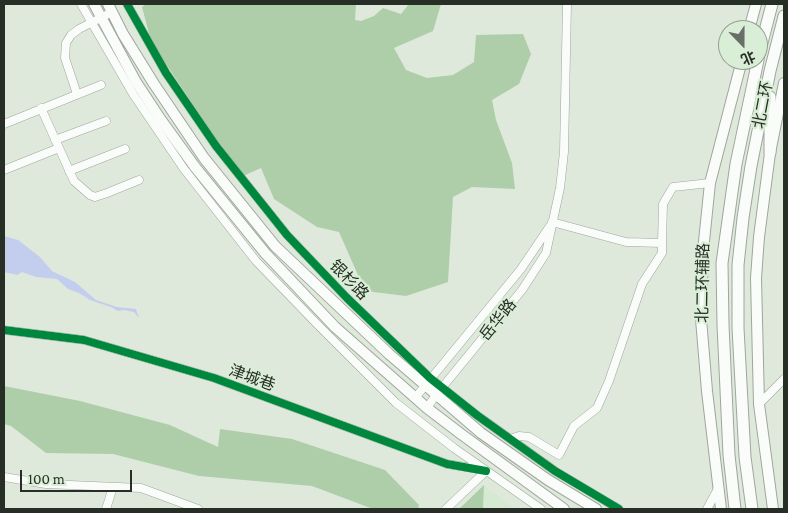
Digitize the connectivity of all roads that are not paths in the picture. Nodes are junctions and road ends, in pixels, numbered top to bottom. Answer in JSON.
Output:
{"nodes":[{"id":1,"x":81,"y":4,"type":"edge"},
{"id":2,"x":94,"y":4,"type":"edge"},
{"id":3,"x":126,"y":4,"type":"edge"},
{"id":4,"x":567,"y":4,"type":"edge"},
{"id":5,"x":756,"y":4,"type":"edge"},
{"id":6,"x":772,"y":4,"type":"edge"},
{"id":7,"x":110,"y":8,"type":"edge"},
{"id":8,"x":100,"y":16,"type":"junction"},
{"id":9,"x":784,"y":16,"type":"edge"},
{"id":10,"x":752,"y":20,"type":"edge"},
{"id":11,"x":768,"y":20,"type":"edge"},
{"id":12,"x":91,"y":22,"type":"junction"},
{"id":13,"x":739,"y":70,"type":"edge"},
{"id":14,"x":756,"y":70,"type":"edge"},
{"id":15,"x":770,"y":71,"type":"junction"},
{"id":16,"x":784,"y":83,"type":"edge"},
{"id":17,"x":101,"y":85,"type":"dead end"},
{"id":18,"x":77,"y":94,"type":"junction"},
{"id":19,"x":42,"y":108,"type":"junction"},
{"id":20,"x":777,"y":114,"type":"junction"},
{"id":21,"x":106,"y":121,"type":"dead end"},
{"id":22,"x":784,"y":122,"type":"edge"},
{"id":23,"x":4,"y":124,"type":"edge"},
{"id":24,"x":55,"y":140,"type":"junction"},
{"id":25,"x":59,"y":148,"type":"junction"},
{"id":26,"x":125,"y":149,"type":"dead end"},
{"id":27,"x":770,"y":153,"type":"junction"},
{"id":28,"x":4,"y":170,"type":"edge"},
{"id":29,"x":69,"y":171,"type":"junction"},
{"id":30,"x":139,"y":180,"type":"dead end"},
{"id":31,"x":710,"y":184,"type":"junction"},
{"id":32,"x":552,"y":222,"type":"junction"},
{"id":33,"x":662,"y":243,"type":"junction"},
{"id":34,"x":4,"y":330,"type":"edge"},
{"id":35,"x":784,"y":379,"type":"edge"},
{"id":36,"x":427,"y":381,"type":"junction"},
{"id":37,"x":440,"y":391,"type":"junction"},
{"id":38,"x":415,"y":398,"type":"junction"},
{"id":39,"x":759,"y":404,"type":"junction"},
{"id":40,"x":428,"y":408,"type":"junction"},
{"id":41,"x":510,"y":439,"type":"junction"},
{"id":42,"x":486,"y":471,"type":"junction"},
{"id":43,"x":4,"y":477,"type":"edge"},
{"id":44,"x":113,"y":487,"type":"junction"},
{"id":45,"x":719,"y":487,"type":"junction"},
{"id":46,"x":106,"y":509,"type":"edge"},
{"id":47,"x":198,"y":509,"type":"edge"},
{"id":48,"x":446,"y":509,"type":"edge"},
{"id":49,"x":541,"y":509,"type":"edge"},
{"id":50,"x":564,"y":509,"type":"edge"},
{"id":51,"x":596,"y":509,"type":"edge"},
{"id":52,"x":619,"y":509,"type":"edge"},
{"id":53,"x":707,"y":509,"type":"edge"},
{"id":54,"x":721,"y":509,"type":"edge"},
{"id":55,"x":735,"y":509,"type":"edge"},
{"id":56,"x":752,"y":509,"type":"edge"},
{"id":57,"x":773,"y":509,"type":"edge"}],
"edges":[{"from":1,"to":12,"type":"street"},
{"from":2,"to":8,"type":"main road"},
{"from":3,"to":36,"type":"street","name":"银杉路"},
{"from":4,"to":32,"type":"street","name":"岳华路"},
{"from":5,"to":10,"type":"main road"},
{"from":6,"to":11,"type":"highway","name":"北二环"},
{"from":7,"to":8,"type":"street"},
{"from":7,"to":36,"type":"main road","name":"银杉路"},
{"from":8,"to":12,"type":"street"},
{"from":8,"to":38,"type":"main road"},
{"from":9,"to":15,"type":"highway","name":"北二环"},
{"from":12,"to":18,"type":"street"},
{"from":12,"to":42,"type":"street"},
{"from":13,"to":31,"type":"main road","name":"北二环辅路"},
{"from":14,"to":55,"type":"highway","name":"北二环"},
{"from":15,"to":27,"type":"highway"},
{"from":15,"to":56,"type":"highway","name":"北二环"},
{"from":16,"to":20,"type":"main road"},
{"from":17,"to":18,"type":"street"},
{"from":18,"to":19,"type":"street"},
{"from":19,"to":23,"type":"street"},
{"from":19,"to":24,"type":"street"},
{"from":20,"to":22,"type":"street"},
{"from":20,"to":27,"type":"main road"},
{"from":21,"to":24,"type":"street"},
{"from":24,"to":25,"type":"street"},
{"from":25,"to":28,"type":"street"},
{"from":25,"to":29,"type":"street"},
{"from":26,"to":29,"type":"street"},
{"from":27,"to":39,"type":"main road"},
{"from":29,"to":30,"type":"street"},
{"from":31,"to":33,"type":"street"},
{"from":31,"to":45,"type":"main road","name":"北二环辅路"},
{"from":32,"to":33,"type":"street"},
{"from":32,"to":36,"type":"street","name":"岳华路"},
{"from":32,"to":37,"type":"street","name":"岳华路"},
{"from":33,"to":41,"type":"street"},
{"from":34,"to":42,"type":"street","name":"津城巷"},
{"from":35,"to":39,"type":"street"},
{"from":36,"to":37,"type":"main road","name":"银杉路"},
{"from":36,"to":38,"type":"street","name":"岳华路"},
{"from":37,"to":40,"type":"street","name":"岳华路"},
{"from":37,"to":41,"type":"street","name":"银杉路"},
{"from":37,"to":51,"type":"main road","name":"银杉路"},
{"from":38,"to":40,"type":"main road"},
{"from":39,"to":57,"type":"main road"},
{"from":40,"to":50,"type":"main road"},
{"from":41,"to":52,"type":"street","name":"银杉路"},
{"from":42,"to":48,"type":"street"},
{"from":42,"to":49,"type":"street"},
{"from":43,"to":44,"type":"street"},
{"from":44,"to":46,"type":"street"},
{"from":44,"to":47,"type":"street"},
{"from":45,"to":53,"type":"street"},
{"from":45,"to":54,"type":"main road","name":"北二环辅路"}]}
